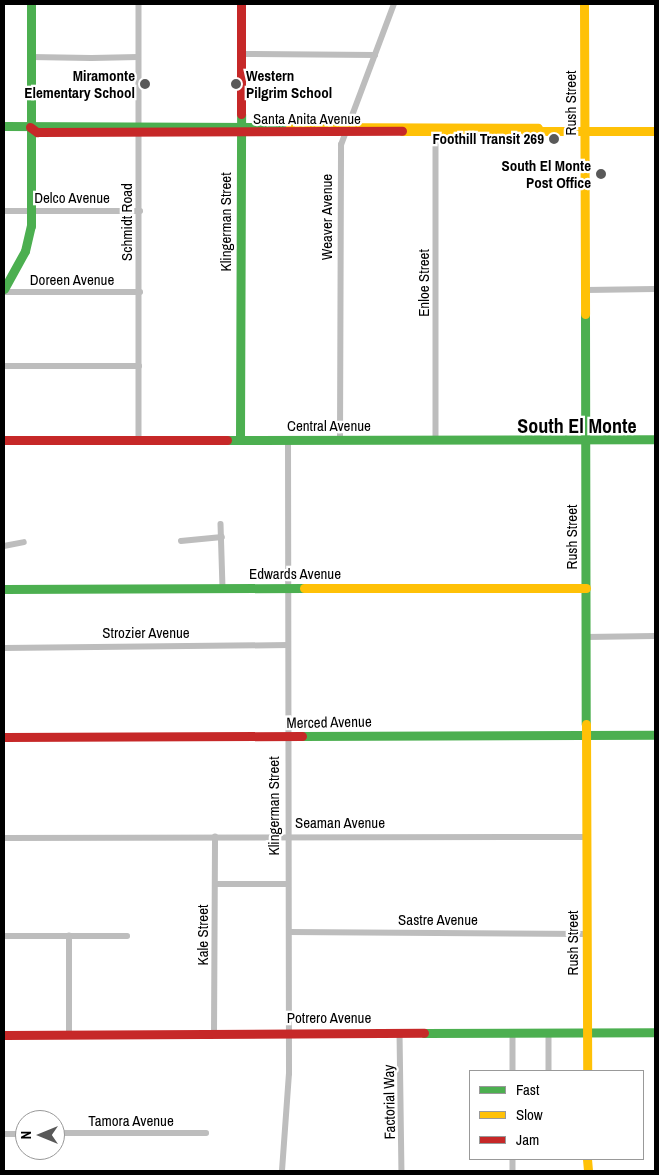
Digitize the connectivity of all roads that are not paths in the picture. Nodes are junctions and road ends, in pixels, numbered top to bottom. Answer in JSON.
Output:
{"nodes":[{"id":1,"x":31,"y":4,"type":"edge"},
{"id":2,"x":139,"y":4,"type":"edge"},
{"id":3,"x":241,"y":4,"type":"edge"},
{"id":4,"x":394,"y":4,"type":"edge"},
{"id":5,"x":584,"y":4,"type":"edge"},
{"id":6,"x":241,"y":54,"type":"junction"},
{"id":7,"x":375,"y":54,"type":"junction"},
{"id":8,"x":31,"y":57,"type":"junction"},
{"id":9,"x":138,"y":57,"type":"junction"},
{"id":10,"x":4,"y":126,"type":"edge"},
{"id":11,"x":30,"y":126,"type":"junction"},
{"id":12,"x":139,"y":129,"type":"junction"},
{"id":13,"x":240,"y":129,"type":"junction"},
{"id":14,"x":346,"y":130,"type":"junction"},
{"id":15,"x":436,"y":131,"type":"junction"},
{"id":16,"x":655,"y":131,"type":"edge"},
{"id":17,"x":585,"y":132,"type":"junction"},
{"id":18,"x":4,"y":211,"type":"edge"},
{"id":19,"x":30,"y":211,"type":"junction"},
{"id":20,"x":140,"y":211,"type":"junction"},
{"id":21,"x":655,"y":289,"type":"edge"},
{"id":22,"x":4,"y":290,"type":"edge"},
{"id":23,"x":586,"y":290,"type":"junction"},
{"id":24,"x":140,"y":292,"type":"junction"},
{"id":25,"x":4,"y":366,"type":"edge"},
{"id":26,"x":139,"y":366,"type":"junction"},
{"id":27,"x":436,"y":439,"type":"junction"},
{"id":28,"x":585,"y":439,"type":"junction"},
{"id":29,"x":655,"y":439,"type":"edge"},
{"id":30,"x":4,"y":440,"type":"edge"},
{"id":31,"x":240,"y":440,"type":"junction"},
{"id":32,"x":288,"y":440,"type":"junction"},
{"id":33,"x":340,"y":440,"type":"junction"},
{"id":34,"x":139,"y":441,"type":"junction"},
{"id":35,"x":221,"y":524,"type":"dead end"},
{"id":36,"x":222,"y":537,"type":"junction"},
{"id":37,"x":181,"y":541,"type":"dead end"},
{"id":38,"x":24,"y":542,"type":"dead end"},
{"id":39,"x":4,"y":546,"type":"edge"},
{"id":40,"x":223,"y":587,"type":"junction"},
{"id":41,"x":289,"y":588,"type":"junction"},
{"id":42,"x":586,"y":588,"type":"junction"},
{"id":43,"x":4,"y":589,"type":"edge"},
{"id":44,"x":655,"y":636,"type":"edge"},
{"id":45,"x":586,"y":637,"type":"junction"},
{"id":46,"x":288,"y":645,"type":"junction"},
{"id":47,"x":4,"y":648,"type":"edge"},
{"id":48,"x":586,"y":735,"type":"junction"},
{"id":49,"x":655,"y":735,"type":"edge"},
{"id":50,"x":4,"y":737,"type":"edge"},
{"id":51,"x":288,"y":737,"type":"junction"},
{"id":52,"x":288,"y":836,"type":"junction"},
{"id":53,"x":215,"y":837,"type":"junction"},
{"id":54,"x":586,"y":837,"type":"junction"},
{"id":55,"x":4,"y":838,"type":"edge"},
{"id":56,"x":216,"y":884,"type":"junction"},
{"id":57,"x":288,"y":884,"type":"junction"},
{"id":58,"x":289,"y":932,"type":"junction"},
{"id":59,"x":586,"y":934,"type":"junction"},
{"id":60,"x":4,"y":936,"type":"edge"},
{"id":61,"x":69,"y":936,"type":"junction"},
{"id":62,"x":127,"y":936,"type":"dead end"},
{"id":63,"x":289,"y":1032,"type":"junction"},
{"id":64,"x":400,"y":1032,"type":"junction"},
{"id":65,"x":513,"y":1032,"type":"junction"},
{"id":66,"x":655,"y":1032,"type":"edge"},
{"id":67,"x":549,"y":1033,"type":"junction"},
{"id":68,"x":214,"y":1034,"type":"junction"},
{"id":69,"x":587,"y":1034,"type":"junction"},
{"id":70,"x":4,"y":1035,"type":"edge"},
{"id":71,"x":69,"y":1035,"type":"junction"},
{"id":72,"x":513,"y":1070,"type":"edge"},
{"id":73,"x":549,"y":1070,"type":"edge"},
{"id":74,"x":587,"y":1070,"type":"edge"},
{"id":75,"x":206,"y":1133,"type":"dead end"},
{"id":76,"x":65,"y":1134,"type":"edge"},
{"id":77,"x":282,"y":1171,"type":"edge"},
{"id":78,"x":402,"y":1171,"type":"edge"}],
"edges":[{"from":1,"to":8,"type":"street"},
{"from":2,"to":9,"type":"street","name":"Schmidt Road"},
{"from":3,"to":6,"type":"street","name":"Klingerman Street"},
{"from":4,"to":7,"type":"street","name":"Weaver Avenue"},
{"from":5,"to":17,"type":"street","name":"Rush Street"},
{"from":6,"to":7,"type":"street"},
{"from":6,"to":13,"type":"street","name":"Klingerman Street"},
{"from":7,"to":14,"type":"street","name":"Weaver Avenue"},
{"from":8,"to":9,"type":"street"},
{"from":8,"to":11,"type":"street"},
{"from":9,"to":12,"type":"street","name":"Schmidt Road"},
{"from":10,"to":11,"type":"street","name":"Santa Anita Avenue"},
{"from":11,"to":12,"type":"street","name":"Santa Anita Avenue"},
{"from":11,"to":19,"type":"street"},
{"from":12,"to":13,"type":"street","name":"Santa Anita Avenue"},
{"from":12,"to":20,"type":"street","name":"Schmidt Road"},
{"from":13,"to":14,"type":"street","name":"Santa Anita Avenue"},
{"from":13,"to":31,"type":"street","name":"Klingerman Street"},
{"from":14,"to":15,"type":"street","name":"Santa Anita Avenue"},
{"from":14,"to":33,"type":"street","name":"Weaver Avenue"},
{"from":15,"to":17,"type":"street","name":"Santa Anita Avenue"},
{"from":15,"to":27,"type":"street","name":"Enloe Street"},
{"from":16,"to":17,"type":"street","name":"Santa Anita Avenue"},
{"from":17,"to":23,"type":"street","name":"Rush Street"},
{"from":18,"to":19,"type":"street","name":"Delco Avenue"},
{"from":19,"to":20,"type":"street","name":"Delco Avenue"},
{"from":19,"to":22,"type":"street"},
{"from":20,"to":24,"type":"street","name":"Schmidt Road"},
{"from":21,"to":23,"type":"street"},
{"from":22,"to":24,"type":"street","name":"Doreen Avenue"},
{"from":23,"to":28,"type":"street","name":"Rush Street"},
{"from":24,"to":26,"type":"street","name":"Schmidt Road"},
{"from":25,"to":26,"type":"street"},
{"from":26,"to":34,"type":"street","name":"Schmidt Road"},
{"from":27,"to":28,"type":"street","name":"Central Avenue"},
{"from":27,"to":33,"type":"street","name":"Central Avenue"},
{"from":28,"to":29,"type":"street","name":"Central Avenue"},
{"from":28,"to":42,"type":"street","name":"Rush Street"},
{"from":30,"to":34,"type":"street","name":"Central Avenue"},
{"from":31,"to":32,"type":"street","name":"Central Avenue"},
{"from":31,"to":34,"type":"street","name":"Central Avenue"},
{"from":32,"to":33,"type":"street","name":"Central Avenue"},
{"from":32,"to":41,"type":"street","name":"Klingerman Street"},
{"from":35,"to":36,"type":"street"},
{"from":36,"to":37,"type":"street"},
{"from":36,"to":40,"type":"street"},
{"from":38,"to":39,"type":"street"},
{"from":40,"to":41,"type":"street","name":"Edwards Avenue"},
{"from":40,"to":43,"type":"street","name":"Edwards Avenue"},
{"from":41,"to":42,"type":"street","name":"Edwards Avenue"},
{"from":41,"to":46,"type":"street","name":"Klingerman Street"},
{"from":42,"to":45,"type":"street","name":"Rush Street"},
{"from":44,"to":45,"type":"street"},
{"from":45,"to":48,"type":"street","name":"Rush Street"},
{"from":46,"to":47,"type":"street","name":"Strozier Avenue"},
{"from":46,"to":51,"type":"street","name":"Klingerman Street"},
{"from":48,"to":49,"type":"street","name":"Merced Avenue"},
{"from":48,"to":51,"type":"street","name":"Merced Avenue"},
{"from":48,"to":54,"type":"street","name":"Rush Street"},
{"from":50,"to":51,"type":"street","name":"Merced Avenue"},
{"from":51,"to":52,"type":"street","name":"Klingerman Street"},
{"from":52,"to":53,"type":"street","name":"Seaman Avenue"},
{"from":52,"to":54,"type":"street","name":"Seaman Avenue"},
{"from":52,"to":57,"type":"street","name":"Klingerman Street"},
{"from":53,"to":55,"type":"street","name":"Seaman Avenue"},
{"from":53,"to":56,"type":"street","name":"Kale Street"},
{"from":54,"to":59,"type":"street","name":"Rush Street"},
{"from":56,"to":57,"type":"street"},
{"from":56,"to":68,"type":"street","name":"Kale Street"},
{"from":57,"to":58,"type":"street","name":"Klingerman Street"},
{"from":58,"to":59,"type":"street","name":"Sastre Avenue"},
{"from":58,"to":63,"type":"street","name":"Klingerman Street"},
{"from":59,"to":69,"type":"street","name":"Rush Street"},
{"from":60,"to":61,"type":"street"},
{"from":61,"to":62,"type":"street"},
{"from":61,"to":71,"type":"street"},
{"from":63,"to":64,"type":"street","name":"Potrero Avenue"},
{"from":63,"to":68,"type":"street","name":"Potrero Avenue"},
{"from":63,"to":77,"type":"street","name":"Klingerman Street"},
{"from":64,"to":65,"type":"street","name":"Potrero Avenue"},
{"from":64,"to":78,"type":"street","name":"Factorial Way"},
{"from":65,"to":67,"type":"street","name":"Potrero Avenue"},
{"from":65,"to":72,"type":"street"},
{"from":66,"to":69,"type":"street","name":"Potrero Avenue"},
{"from":67,"to":69,"type":"street","name":"Potrero Avenue"},
{"from":67,"to":73,"type":"street"},
{"from":68,"to":71,"type":"street","name":"Potrero Avenue"},
{"from":69,"to":74,"type":"street","name":"Rush Street"},
{"from":70,"to":71,"type":"street","name":"Potrero Avenue"},
{"from":75,"to":76,"type":"street","name":"Tamora Avenue"}]}
